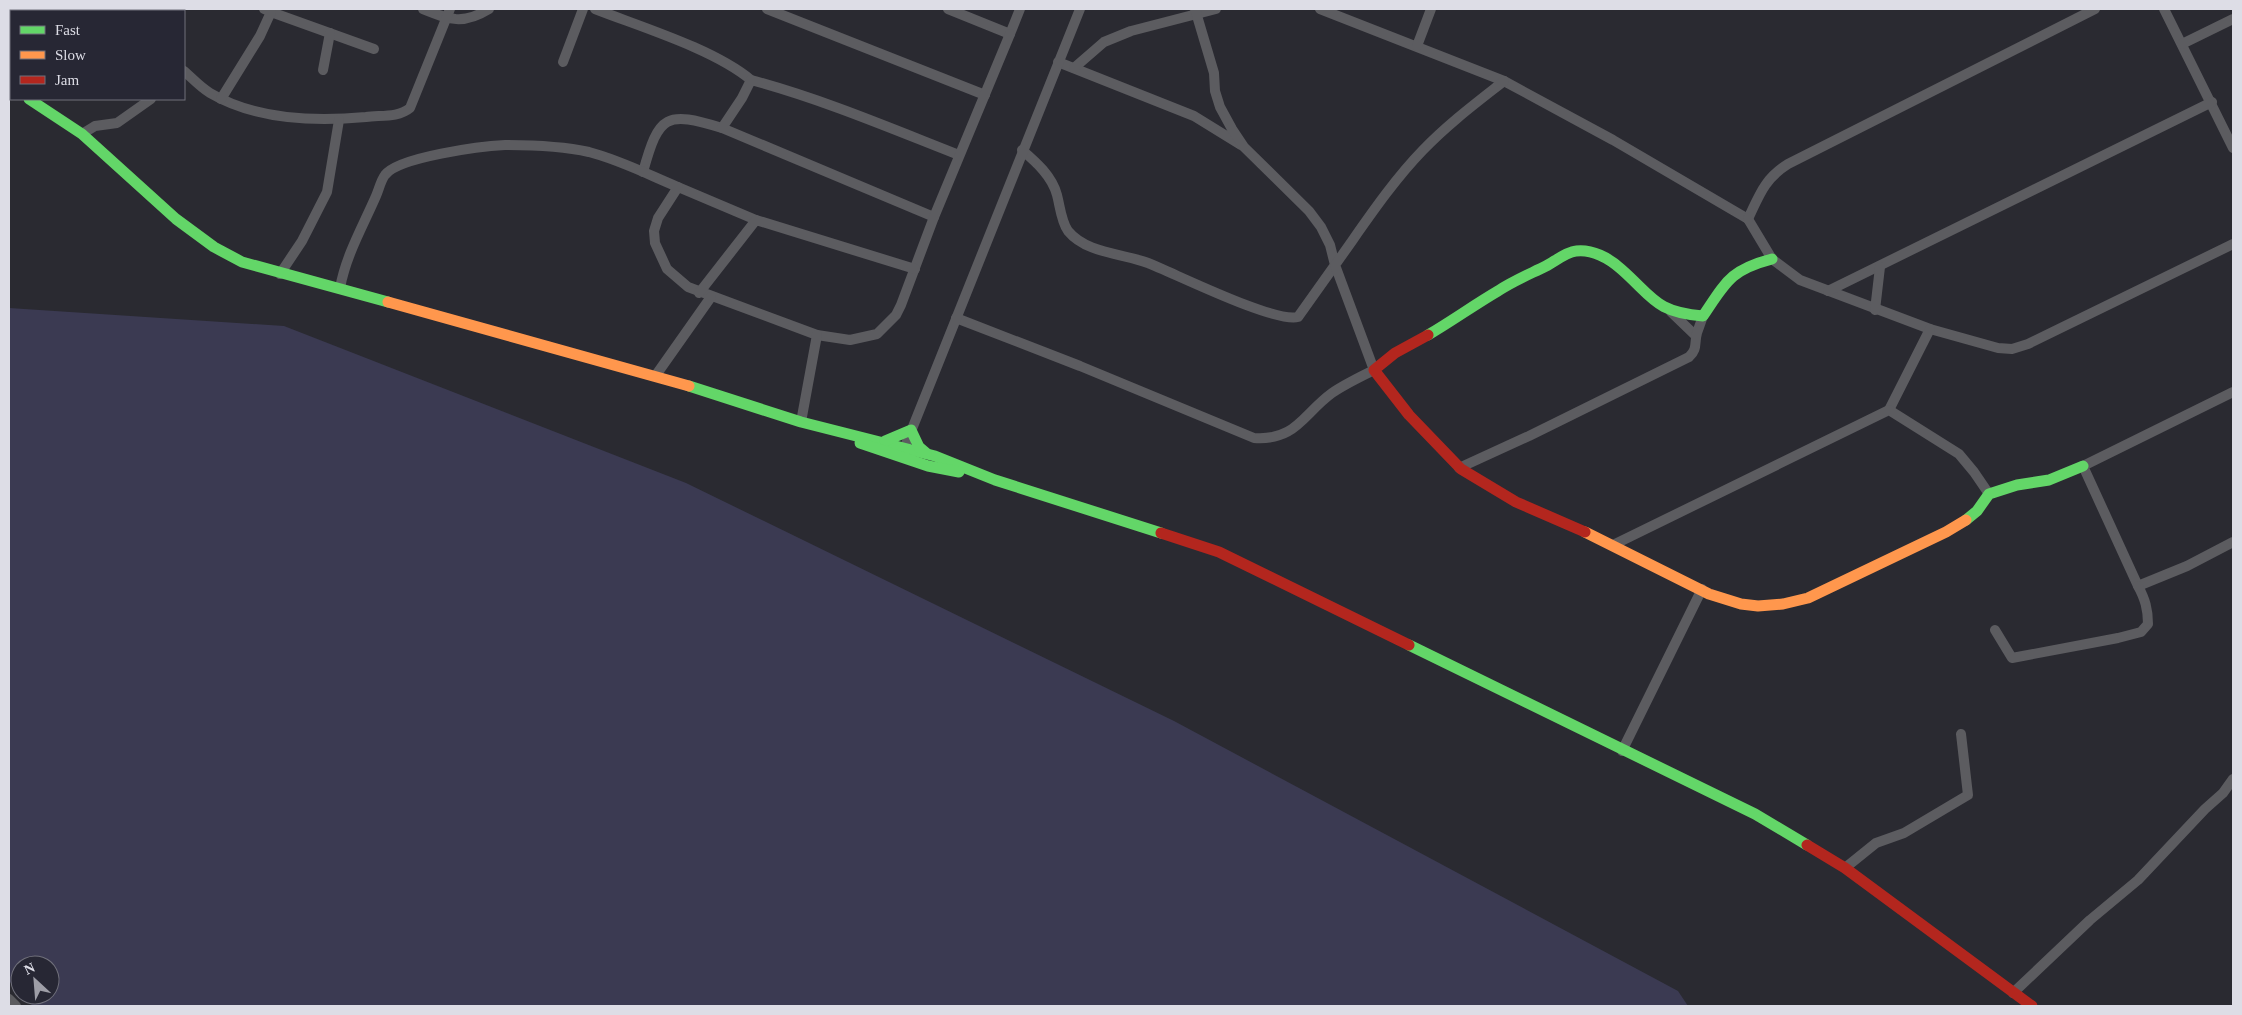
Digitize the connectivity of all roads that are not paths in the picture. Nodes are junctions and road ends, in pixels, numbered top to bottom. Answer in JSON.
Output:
{"nodes":[{"id":1,"x":423,"y":9,"type":"edge"},
{"id":2,"x":490,"y":9,"type":"edge"},
{"id":3,"x":583,"y":9,"type":"edge"},
{"id":4,"x":595,"y":9,"type":"edge"},
{"id":5,"x":767,"y":9,"type":"edge"},
{"id":6,"x":948,"y":9,"type":"edge"},
{"id":7,"x":1020,"y":9,"type":"edge"},
{"id":8,"x":1080,"y":9,"type":"edge"},
{"id":9,"x":1216,"y":9,"type":"edge"},
{"id":10,"x":1320,"y":9,"type":"edge"},
{"id":11,"x":1431,"y":9,"type":"edge"},
{"id":12,"x":2095,"y":9,"type":"edge"},
{"id":13,"x":2164,"y":9,"type":"edge"},
{"id":14,"x":268,"y":10,"type":"edge"},
{"id":15,"x":1195,"y":12,"type":"edge"},
{"id":16,"x":448,"y":13,"type":"edge"},
{"id":17,"x":2233,"y":19,"type":"edge"},
{"id":18,"x":330,"y":33,"type":"junction"},
{"id":19,"x":1010,"y":34,"type":"junction"},
{"id":20,"x":2182,"y":44,"type":"junction"},
{"id":21,"x":1417,"y":46,"type":"junction"},
{"id":22,"x":374,"y":49,"type":"dead end"},
{"id":23,"x":563,"y":62,"type":"dead end"},
{"id":24,"x":1058,"y":62,"type":"junction"},
{"id":25,"x":1074,"y":68,"type":"junction"},
{"id":26,"x":323,"y":70,"type":"dead end"},
{"id":27,"x":185,"y":72,"type":"edge"},
{"id":28,"x":751,"y":80,"type":"junction"},
{"id":29,"x":1504,"y":81,"type":"junction"},
{"id":30,"x":985,"y":95,"type":"junction"},
{"id":31,"x":221,"y":99,"type":"junction"},
{"id":32,"x":31,"y":100,"type":"edge"},
{"id":33,"x":151,"y":100,"type":"edge"},
{"id":34,"x":2212,"y":102,"type":"junction"},
{"id":35,"x":339,"y":120,"type":"junction"},
{"id":36,"x":722,"y":128,"type":"junction"},
{"id":37,"x":82,"y":134,"type":"junction"},
{"id":38,"x":1244,"y":146,"type":"junction"},
{"id":39,"x":2233,"y":148,"type":"edge"},
{"id":40,"x":1022,"y":150,"type":"junction"},
{"id":41,"x":959,"y":155,"type":"junction"},
{"id":42,"x":643,"y":172,"type":"junction"},
{"id":43,"x":678,"y":187,"type":"junction"},
{"id":44,"x":934,"y":217,"type":"junction"},
{"id":45,"x":1748,"y":219,"type":"junction"},
{"id":46,"x":756,"y":220,"type":"junction"},
{"id":47,"x":2233,"y":244,"type":"edge"},
{"id":48,"x":1772,"y":259,"type":"junction"},
{"id":49,"x":1335,"y":265,"type":"junction"},
{"id":50,"x":1880,"y":267,"type":"junction"},
{"id":51,"x":915,"y":269,"type":"junction"},
{"id":52,"x":280,"y":274,"type":"junction"},
{"id":53,"x":340,"y":288,"type":"junction"},
{"id":54,"x":1828,"y":292,"type":"junction"},
{"id":55,"x":699,"y":293,"type":"junction"},
{"id":56,"x":711,"y":297,"type":"junction"},
{"id":57,"x":1668,"y":310,"type":"junction"},
{"id":58,"x":1874,"y":310,"type":"junction"},
{"id":59,"x":1703,"y":316,"type":"junction"},
{"id":60,"x":956,"y":318,"type":"junction"},
{"id":61,"x":1930,"y":329,"type":"junction"},
{"id":62,"x":816,"y":335,"type":"junction"},
{"id":63,"x":1696,"y":336,"type":"junction"},
{"id":64,"x":1374,"y":370,"type":"junction"},
{"id":65,"x":656,"y":375,"type":"junction"},
{"id":66,"x":2233,"y":392,"type":"edge"},
{"id":67,"x":1889,"y":410,"type":"junction"},
{"id":68,"x":801,"y":422,"type":"junction"},
{"id":69,"x":825,"y":428,"type":"junction"},
{"id":70,"x":911,"y":430,"type":"junction"},
{"id":71,"x":885,"y":441,"type":"junction"},
{"id":72,"x":902,"y":452,"type":"junction"},
{"id":73,"x":926,"y":454,"type":"junction"},
{"id":74,"x":2082,"y":466,"type":"junction"},
{"id":75,"x":1459,"y":468,"type":"junction"},
{"id":76,"x":995,"y":480,"type":"junction"},
{"id":77,"x":1989,"y":494,"type":"junction"},
{"id":78,"x":2233,"y":542,"type":"edge"},
{"id":79,"x":1613,"y":545,"type":"junction"},
{"id":80,"x":2138,"y":586,"type":"junction"},
{"id":81,"x":1702,"y":589,"type":"junction"},
{"id":82,"x":1995,"y":630,"type":"dead end"},
{"id":83,"x":1961,"y":734,"type":"dead end"},
{"id":84,"x":1622,"y":750,"type":"junction"},
{"id":85,"x":2233,"y":779,"type":"edge"},
{"id":86,"x":1845,"y":868,"type":"junction"},
{"id":87,"x":2013,"y":993,"type":"junction"},
{"id":88,"x":9,"y":999,"type":"edge"},
{"id":89,"x":16,"y":1006,"type":"edge"},
{"id":90,"x":2032,"y":1006,"type":"edge"}],
"edges":[{"from":1,"to":16,"type":"street"},
{"from":2,"to":16,"type":"street"},
{"from":3,"to":23,"type":"street"},
{"from":4,"to":28,"type":"street"},
{"from":5,"to":30,"type":"street"},
{"from":6,"to":19,"type":"street"},
{"from":7,"to":19,"type":"street"},
{"from":8,"to":24,"type":"street"},
{"from":9,"to":15,"type":"street"},
{"from":10,"to":21,"type":"street"},
{"from":11,"to":21,"type":"street"},
{"from":12,"to":45,"type":"street"},
{"from":13,"to":20,"type":"street"},
{"from":14,"to":18,"type":"street"},
{"from":14,"to":31,"type":"street"},
{"from":15,"to":25,"type":"street"},
{"from":15,"to":38,"type":"street"},
{"from":16,"to":35,"type":"street"},
{"from":17,"to":20,"type":"street"},
{"from":18,"to":22,"type":"street"},
{"from":18,"to":26,"type":"street"},
{"from":19,"to":30,"type":"street"},
{"from":20,"to":34,"type":"street"},
{"from":21,"to":29,"type":"street"},
{"from":24,"to":25,"type":"street"},
{"from":24,"to":40,"type":"street"},
{"from":25,"to":38,"type":"street"},
{"from":27,"to":31,"type":"street"},
{"from":28,"to":36,"type":"street"},
{"from":28,"to":41,"type":"street"},
{"from":29,"to":45,"type":"street"},
{"from":29,"to":49,"type":"street"},
{"from":30,"to":41,"type":"street"},
{"from":31,"to":35,"type":"street"},
{"from":32,"to":37,"type":"street"},
{"from":33,"to":37,"type":"street"},
{"from":34,"to":39,"type":"street"},
{"from":34,"to":50,"type":"street"},
{"from":35,"to":52,"type":"street"},
{"from":36,"to":42,"type":"street"},
{"from":36,"to":44,"type":"street"},
{"from":37,"to":52,"type":"street"},
{"from":38,"to":49,"type":"street"},
{"from":40,"to":49,"type":"street"},
{"from":40,"to":60,"type":"street"},
{"from":41,"to":44,"type":"street"},
{"from":42,"to":43,"type":"street"},
{"from":42,"to":53,"type":"street"},
{"from":43,"to":46,"type":"street"},
{"from":43,"to":55,"type":"street"},
{"from":44,"to":51,"type":"street"},
{"from":45,"to":48,"type":"street"},
{"from":46,"to":51,"type":"street"},
{"from":46,"to":55,"type":"street"},
{"from":47,"to":61,"type":"street"},
{"from":48,"to":54,"type":"street"},
{"from":48,"to":59,"type":"street"},
{"from":49,"to":64,"type":"street"},
{"from":50,"to":54,"type":"street"},
{"from":50,"to":58,"type":"street"},
{"from":51,"to":62,"type":"street"},
{"from":52,"to":53,"type":"street"},
{"from":53,"to":65,"type":"street"},
{"from":54,"to":58,"type":"street"},
{"from":55,"to":56,"type":"street"},
{"from":56,"to":62,"type":"street"},
{"from":56,"to":65,"type":"street"},
{"from":57,"to":59,"type":"street"},
{"from":57,"to":63,"type":"street"},
{"from":57,"to":64,"type":"street"},
{"from":58,"to":61,"type":"street"},
{"from":59,"to":63,"type":"street"},
{"from":60,"to":64,"type":"street"},
{"from":60,"to":70,"type":"street"},
{"from":61,"to":67,"type":"street"},
{"from":62,"to":68,"type":"street"},
{"from":63,"to":75,"type":"street"},
{"from":64,"to":75,"type":"street"},
{"from":65,"to":68,"type":"street"},
{"from":66,"to":74,"type":"street"},
{"from":67,"to":77,"type":"street"},
{"from":67,"to":79,"type":"street"},
{"from":68,"to":69,"type":"street"},
{"from":69,"to":71,"type":"street"},
{"from":69,"to":72,"type":"street"},
{"from":70,"to":71,"type":"street"},
{"from":70,"to":72,"type":"street"},
{"from":70,"to":73,"type":"street"},
{"from":71,"to":72,"type":"street"},
{"from":72,"to":73,"type":"street"},
{"from":72,"to":76,"type":"street"},
{"from":73,"to":76,"type":"street"},
{"from":74,"to":77,"type":"street"},
{"from":74,"to":80,"type":"street"},
{"from":75,"to":79,"type":"street"},
{"from":76,"to":84,"type":"street"},
{"from":77,"to":81,"type":"street"},
{"from":78,"to":80,"type":"street"},
{"from":79,"to":81,"type":"street"},
{"from":80,"to":82,"type":"street"},
{"from":81,"to":84,"type":"street"},
{"from":83,"to":86,"type":"street"},
{"from":84,"to":86,"type":"street"},
{"from":85,"to":87,"type":"street"},
{"from":86,"to":87,"type":"street"},
{"from":87,"to":90,"type":"street"},
{"from":88,"to":89,"type":"street"}]}
